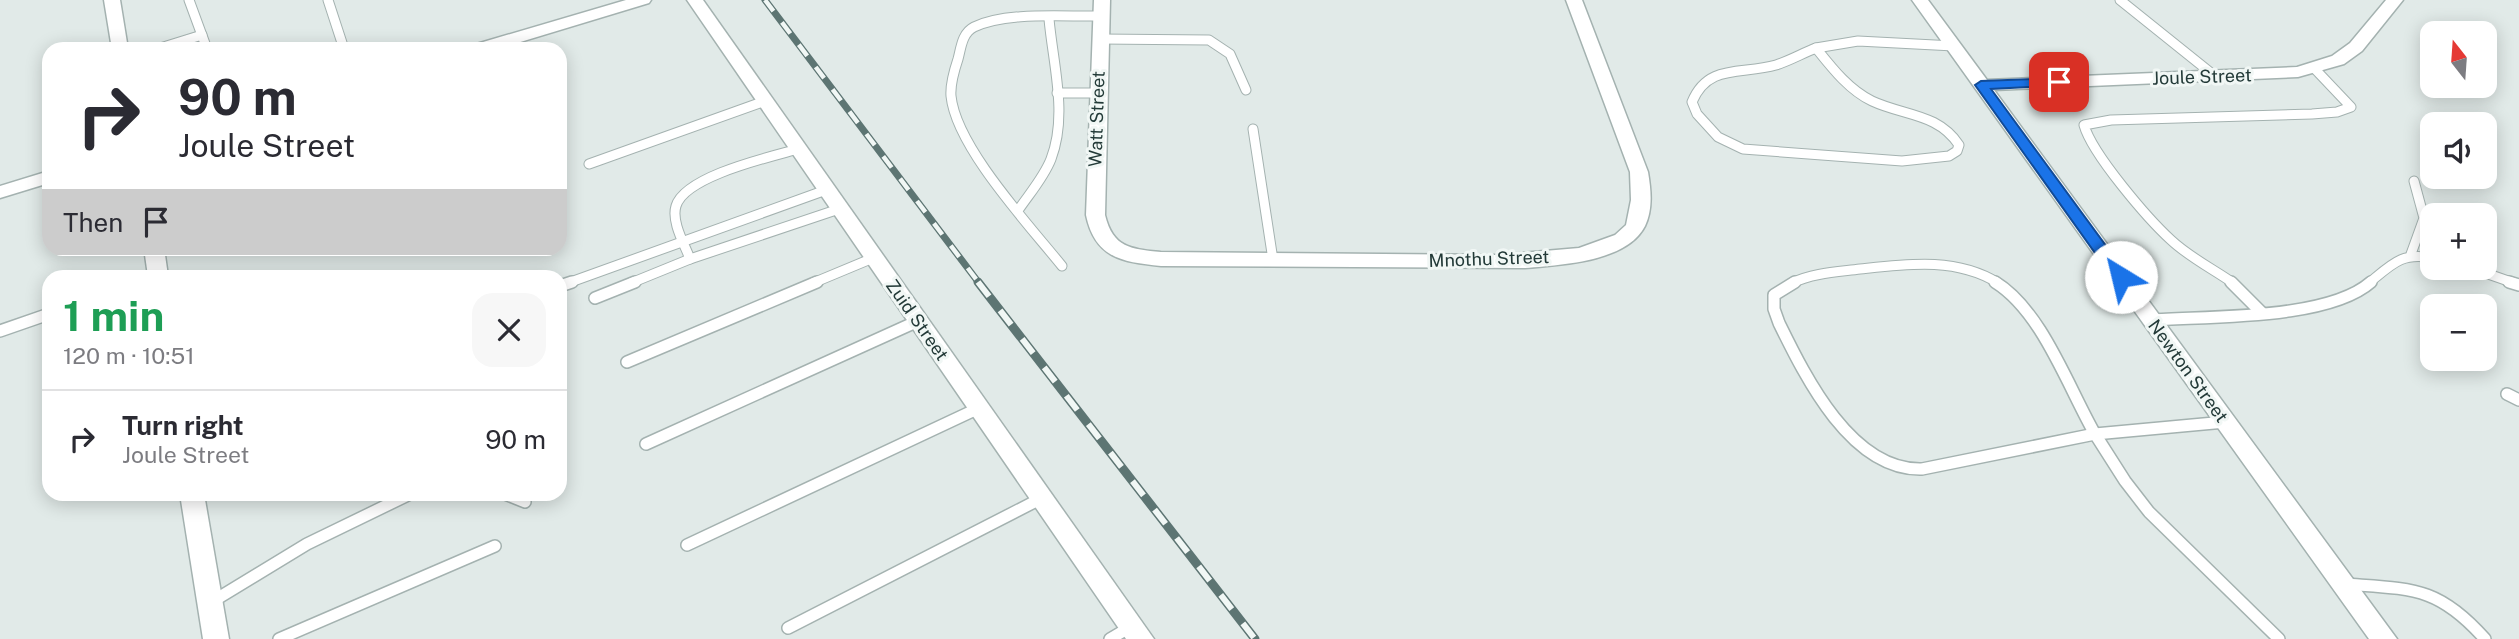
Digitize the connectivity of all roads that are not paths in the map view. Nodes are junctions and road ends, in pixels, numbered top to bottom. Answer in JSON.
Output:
{"nodes":[{"id":1,"x":112,"y":0,"type":"edge"},
{"id":2,"x":189,"y":0,"type":"edge"},
{"id":3,"x":327,"y":0,"type":"edge"},
{"id":4,"x":643,"y":0,"type":"edge"},
{"id":5,"x":695,"y":0,"type":"edge"},
{"id":6,"x":1574,"y":0,"type":"edge"},
{"id":7,"x":1920,"y":0,"type":"edge"},
{"id":8,"x":2120,"y":0,"type":"edge"},
{"id":9,"x":2395,"y":0,"type":"edge"},
{"id":10,"x":1102,"y":8,"type":"edge"},
{"id":11,"x":1049,"y":19,"type":"junction"},
{"id":12,"x":202,"y":35,"type":"junction"},
{"id":13,"x":1100,"y":39,"type":"junction"},
{"id":14,"x":119,"y":42,"type":"edge"},
{"id":15,"x":180,"y":42,"type":"edge"},
{"id":16,"x":204,"y":42,"type":"edge"},
{"id":17,"x":342,"y":42,"type":"edge"},
{"id":18,"x":502,"y":42,"type":"edge"},
{"id":19,"x":1954,"y":46,"type":"junction"},
{"id":20,"x":1816,"y":48,"type":"junction"},
{"id":21,"x":2314,"y":68,"type":"junction"},
{"id":22,"x":2216,"y":77,"type":"junction"},
{"id":23,"x":1981,"y":85,"type":"junction"},
{"id":24,"x":1246,"y":90,"type":"dead end"},
{"id":25,"x":1057,"y":93,"type":"junction"},
{"id":26,"x":1098,"y":93,"type":"junction"},
{"id":27,"x":765,"y":101,"type":"junction"},
{"id":28,"x":1253,"y":129,"type":"dead end"},
{"id":29,"x":798,"y":149,"type":"junction"},
{"id":30,"x":589,"y":164,"type":"dead end"},
{"id":31,"x":42,"y":179,"type":"edge"},
{"id":32,"x":2414,"y":181,"type":"dead end"},
{"id":33,"x":826,"y":190,"type":"junction"},
{"id":34,"x":0,"y":192,"type":"edge"},
{"id":35,"x":839,"y":209,"type":"junction"},
{"id":36,"x":1019,"y":209,"type":"junction"},
{"id":37,"x":1101,"y":237,"type":"joint"},
{"id":38,"x":684,"y":240,"type":"junction"},
{"id":39,"x":2411,"y":254,"type":"junction"},
{"id":40,"x":2420,"y":256,"type":"edge"},
{"id":41,"x":873,"y":258,"type":"junction"},
{"id":42,"x":690,"y":259,"type":"junction"},
{"id":43,"x":1273,"y":260,"type":"junction"},
{"id":44,"x":1062,"y":266,"type":"dead end"},
{"id":45,"x":2497,"y":277,"type":"edge"},
{"id":46,"x":567,"y":283,"type":"edge"},
{"id":47,"x":2519,"y":285,"type":"edge"},
{"id":48,"x":595,"y":298,"type":"dead end"},
{"id":49,"x":2262,"y":313,"type":"junction"},
{"id":50,"x":42,"y":316,"type":"edge"},
{"id":51,"x":2152,"y":320,"type":"junction"},
{"id":52,"x":918,"y":321,"type":"junction"},
{"id":53,"x":0,"y":331,"type":"edge"},
{"id":54,"x":627,"y":362,"type":"dead end"},
{"id":55,"x":2507,"y":394,"type":"dead end"},
{"id":56,"x":2519,"y":400,"type":"edge"},
{"id":57,"x":979,"y":408,"type":"junction"},
{"id":58,"x":2225,"y":422,"type":"junction"},
{"id":59,"x":2094,"y":434,"type":"junction"},
{"id":60,"x":646,"y":444,"type":"dead end"},
{"id":61,"x":1042,"y":498,"type":"junction"},
{"id":62,"x":193,"y":501,"type":"edge"},
{"id":63,"x":394,"y":501,"type":"edge"},
{"id":64,"x":687,"y":545,"type":"dead end"},
{"id":65,"x":495,"y":546,"type":"dead end"},
{"id":66,"x":2341,"y":584,"type":"junction"},
{"id":67,"x":210,"y":603,"type":"junction"},
{"id":68,"x":788,"y":628,"type":"dead end"},
{"id":69,"x":1137,"y":632,"type":"edge"},
{"id":70,"x":216,"y":639,"type":"edge"},
{"id":71,"x":279,"y":639,"type":"edge"},
{"id":72,"x":1111,"y":639,"type":"edge"},
{"id":73,"x":2279,"y":639,"type":"edge"},
{"id":74,"x":2384,"y":639,"type":"edge"},
{"id":75,"x":2485,"y":639,"type":"edge"}],
"edges":[{"from":1,"to":14,"type":"street"},
{"from":2,"to":12,"type":"lane"},
{"from":3,"to":17,"type":"lane"},
{"from":4,"to":18,"type":"street"},
{"from":5,"to":27,"type":"street","name":"Zuid Street"},
{"from":6,"to":43,"type":"street","name":"Mnothu Street"},
{"from":7,"to":19,"type":"street","name":"Newton Street"},
{"from":8,"to":22,"type":"lane"},
{"from":9,"to":21,"type":"street","name":"Joule Street"},
{"from":10,"to":11,"type":"lane"},
{"from":10,"to":13,"type":"street","name":"Watt Street"},
{"from":11,"to":25,"type":"lane"},
{"from":11,"to":36,"type":"lane"},
{"from":12,"to":15,"type":"lane"},
{"from":12,"to":16,"type":"lane"},
{"from":13,"to":24,"type":"lane"},
{"from":13,"to":26,"type":"street","name":"Watt Street"},
{"from":19,"to":20,"type":"lane"},
{"from":19,"to":23,"type":"street","name":"Newton Street"},
{"from":20,"to":20,"type":"lane"},
{"from":21,"to":22,"type":"street","name":"Joule Street"},
{"from":21,"to":49,"type":"lane"},
{"from":22,"to":23,"type":"street","name":"Joule Street"},
{"from":23,"to":51,"type":"street","name":"Newton Street"},
{"from":25,"to":26,"type":"lane"},
{"from":25,"to":36,"type":"lane"},
{"from":26,"to":37,"type":"street","name":"Watt Street"},
{"from":27,"to":29,"type":"street","name":"Zuid Street"},
{"from":27,"to":30,"type":"lane"},
{"from":28,"to":43,"type":"lane"},
{"from":29,"to":33,"type":"street","name":"Zuid Street"},
{"from":29,"to":38,"type":"lane"},
{"from":31,"to":34,"type":"street"},
{"from":32,"to":39,"type":"lane"},
{"from":33,"to":35,"type":"street","name":"Zuid Street"},
{"from":33,"to":38,"type":"lane"},
{"from":35,"to":41,"type":"street","name":"Zuid Street"},
{"from":35,"to":42,"type":"lane"},
{"from":36,"to":44,"type":"lane"},
{"from":37,"to":43,"type":"street","name":"Mnothu Street"},
{"from":38,"to":42,"type":"lane"},
{"from":38,"to":46,"type":"lane"},
{"from":39,"to":40,"type":"lane"},
{"from":39,"to":49,"type":"lane"},
{"from":41,"to":52,"type":"street","name":"Zuid Street"},
{"from":41,"to":54,"type":"lane"},
{"from":42,"to":48,"type":"lane"},
{"from":45,"to":47,"type":"lane"},
{"from":49,"to":51,"type":"lane"},
{"from":50,"to":53,"type":"lane"},
{"from":51,"to":58,"type":"street","name":"Newton Street"},
{"from":52,"to":57,"type":"street","name":"Zuid Street"},
{"from":52,"to":60,"type":"lane"},
{"from":55,"to":56,"type":"lane"},
{"from":57,"to":61,"type":"street","name":"Zuid Street"},
{"from":57,"to":64,"type":"lane"},
{"from":58,"to":59,"type":"lane"},
{"from":58,"to":66,"type":"street","name":"Newton Street"},
{"from":59,"to":59,"type":"lane"},
{"from":59,"to":73,"type":"lane"},
{"from":61,"to":68,"type":"lane"},
{"from":61,"to":69,"type":"street","name":"Zuid Street"},
{"from":62,"to":67,"type":"street"},
{"from":63,"to":67,"type":"lane"},
{"from":65,"to":71,"type":"lane"},
{"from":66,"to":74,"type":"street","name":"Newton Street"},
{"from":66,"to":75,"type":"lane"},
{"from":67,"to":70,"type":"street"},
{"from":69,"to":72,"type":"lane"}]}
